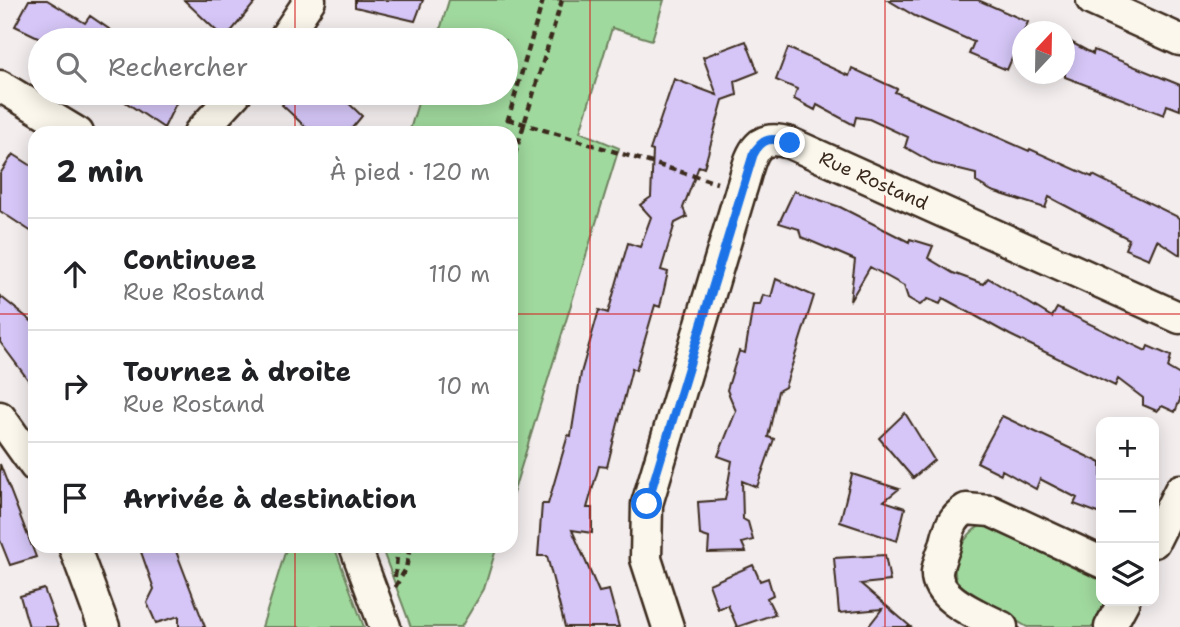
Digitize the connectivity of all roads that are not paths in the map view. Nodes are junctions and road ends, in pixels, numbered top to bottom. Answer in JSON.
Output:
{"nodes":[{"id":1,"x":310,"y":0,"type":"edge"},
{"id":2,"x":1091,"y":0,"type":"edge"},
{"id":3,"x":291,"y":28,"type":"edge"},
{"id":4,"x":1180,"y":40,"type":"edge"},
{"id":5,"x":0,"y":86,"type":"edge"},
{"id":6,"x":28,"y":103,"type":"edge"},
{"id":7,"x":32,"y":105,"type":"edge"},
{"id":8,"x":225,"y":105,"type":"edge"},
{"id":9,"x":66,"y":126,"type":"edge"},
{"id":10,"x":205,"y":126,"type":"edge"},
{"id":11,"x":1180,"y":318,"type":"edge"},
{"id":12,"x":0,"y":417,"type":"edge"},
{"id":13,"x":28,"y":457,"type":"edge"},
{"id":14,"x":1180,"y":490,"type":"edge"},
{"id":15,"x":1159,"y":532,"type":"edge"},
{"id":16,"x":77,"y":553,"type":"edge"},
{"id":17,"x":358,"y":553,"type":"edge"},
{"id":18,"x":1096,"y":560,"type":"edge"},
{"id":19,"x":1121,"y":606,"type":"edge"},
{"id":20,"x":104,"y":627,"type":"edge"},
{"id":21,"x":385,"y":627,"type":"edge"},
{"id":22,"x":667,"y":627,"type":"edge"},
{"id":23,"x":1002,"y":627,"type":"edge"},
{"id":24,"x":1110,"y":627,"type":"edge"}],
"edges":[{"from":1,"to":3,"type":"street"},
{"from":2,"to":4,"type":"street"},
{"from":5,"to":6,"type":"street"},
{"from":7,"to":9,"type":"street"},
{"from":8,"to":10,"type":"street"},
{"from":11,"to":22,"type":"street","name":"Rue Rostand"},
{"from":12,"to":13,"type":"street"},
{"from":14,"to":15,"type":"street"},
{"from":16,"to":20,"type":"street"},
{"from":17,"to":21,"type":"street"},
{"from":18,"to":23,"type":"street"},
{"from":19,"to":24,"type":"street"}]}
